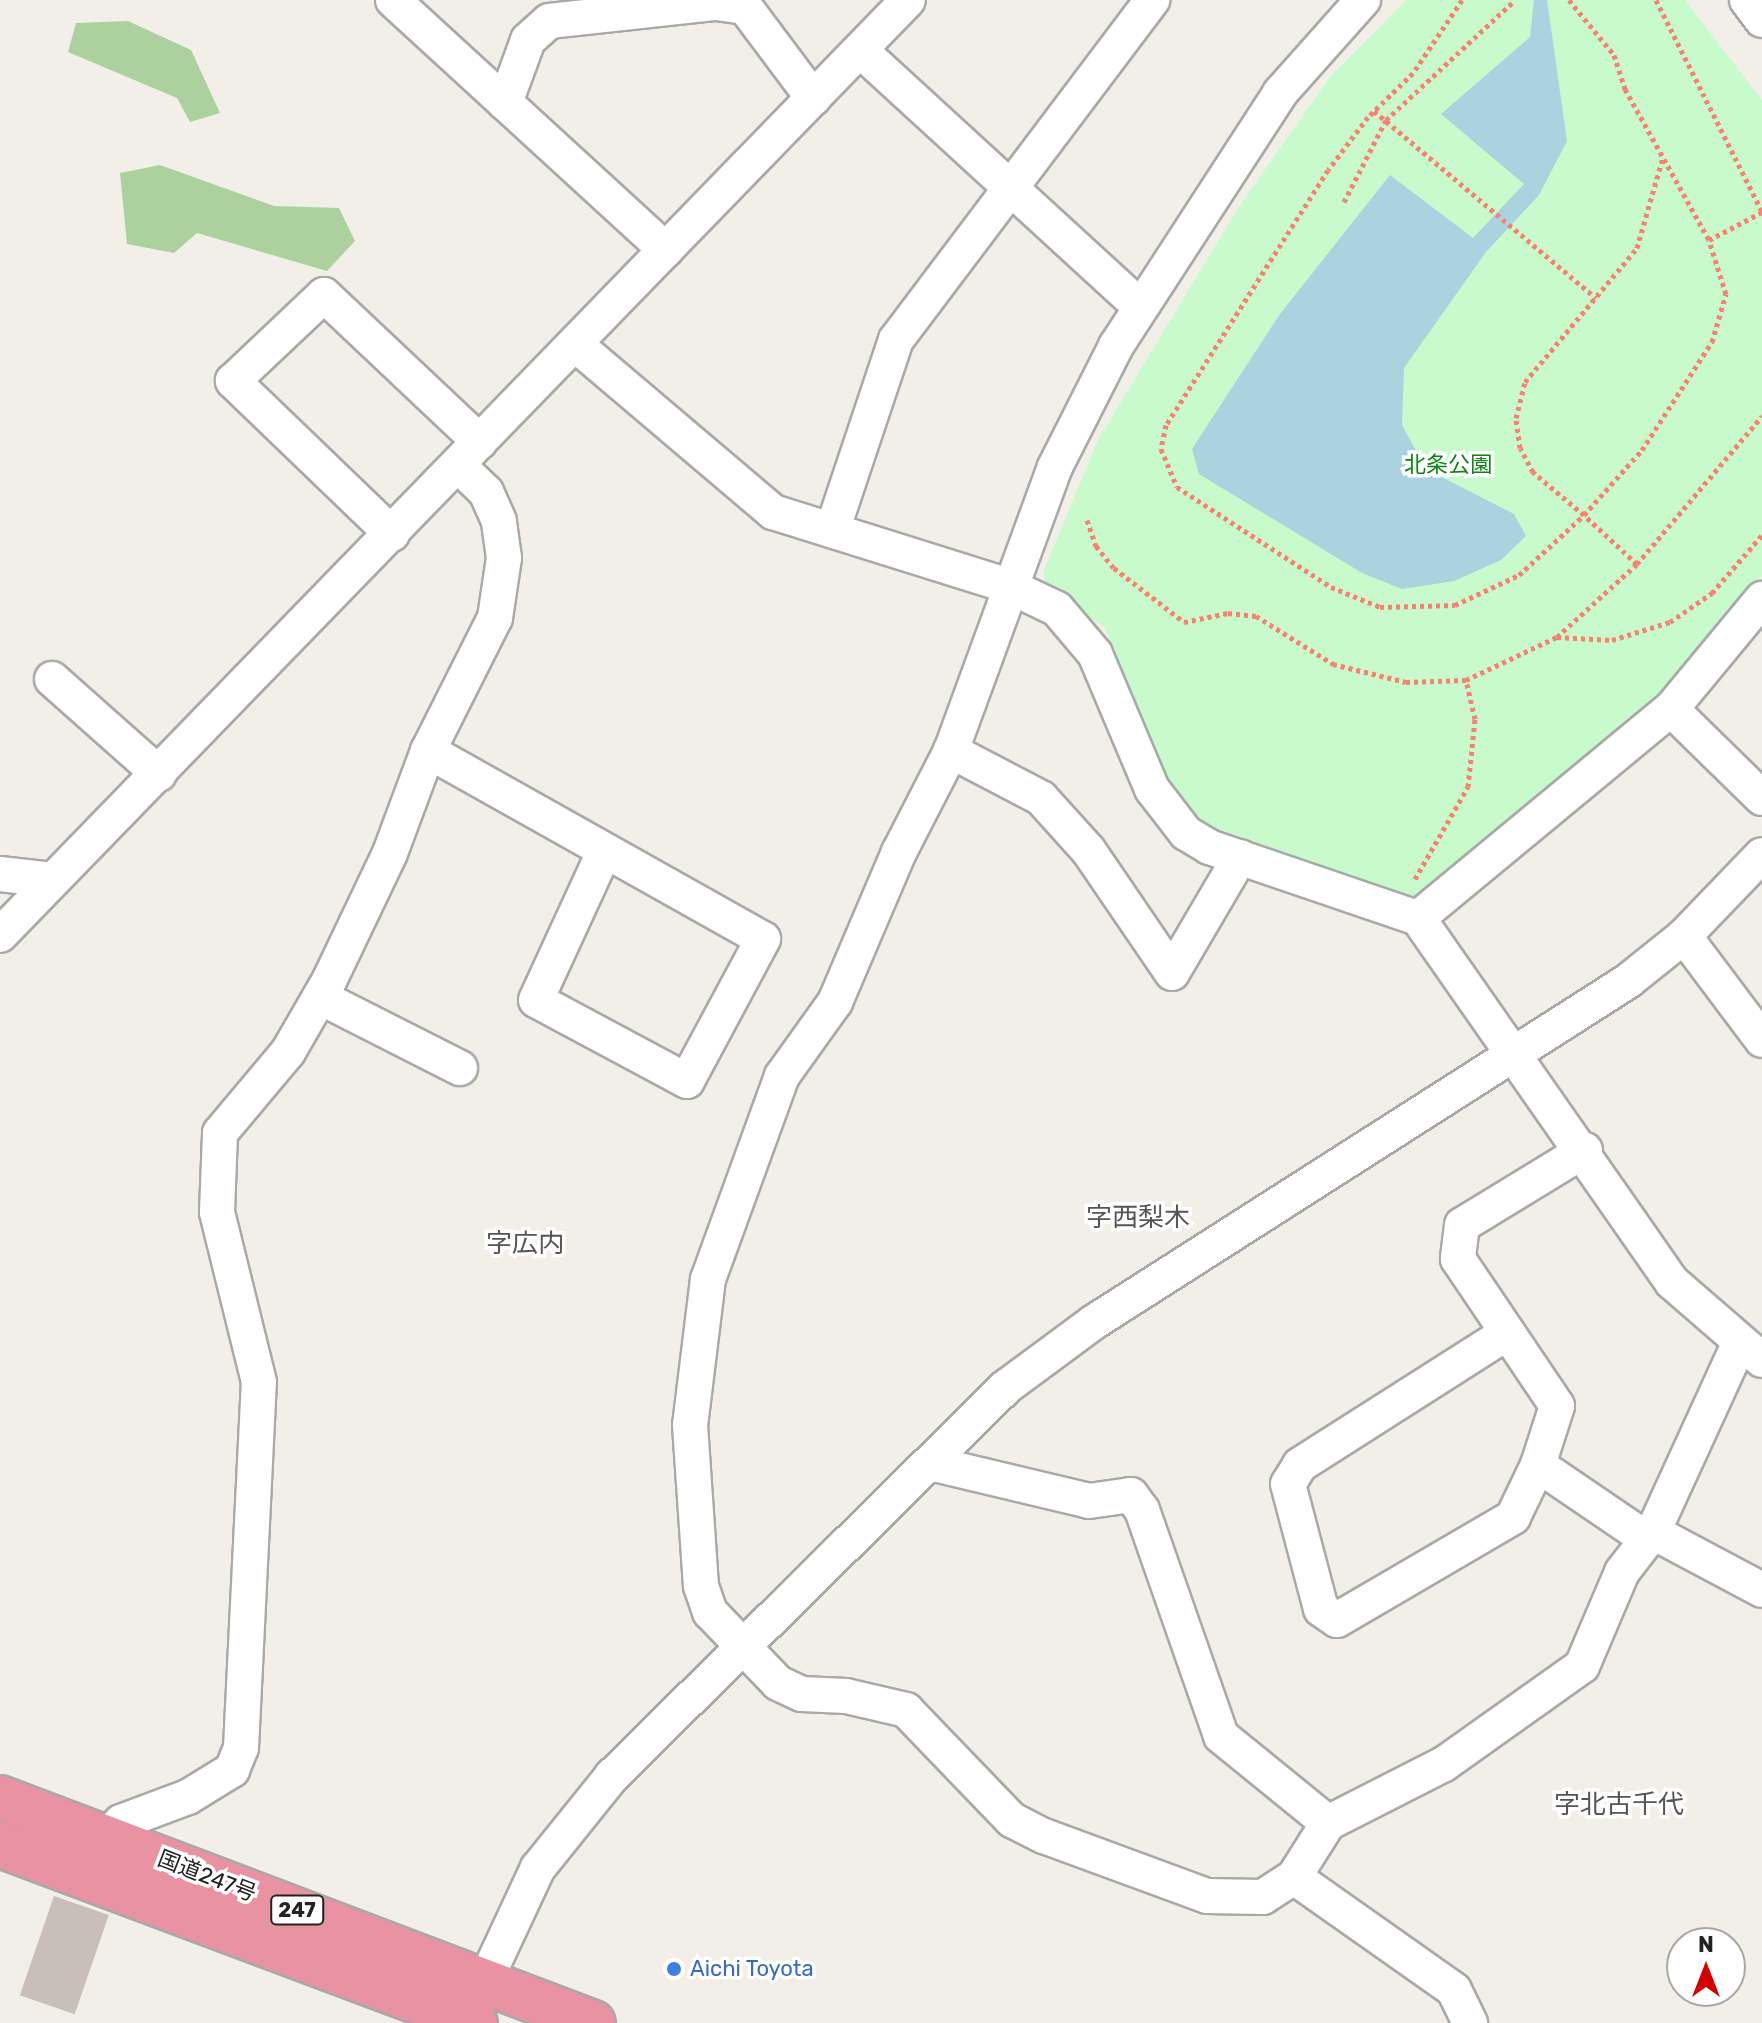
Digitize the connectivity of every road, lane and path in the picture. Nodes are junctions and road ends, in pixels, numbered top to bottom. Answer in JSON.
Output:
{"nodes":[{"id":1,"x":393,"y":0,"type":"edge"},
{"id":2,"x":908,"y":0,"type":"edge"},
{"id":3,"x":1152,"y":0,"type":"edge"},
{"id":4,"x":1363,"y":0,"type":"edge"},
{"id":5,"x":1462,"y":0,"type":"edge"},
{"id":6,"x":1515,"y":0,"type":"edge"},
{"id":7,"x":1569,"y":0,"type":"edge"},
{"id":8,"x":1656,"y":0,"type":"edge"},
{"id":9,"x":1747,"y":0,"type":"edge"},
{"id":10,"x":1762,"y":20,"type":"edge"},
{"id":11,"x":860,"y":50,"type":"junction"},
{"id":12,"x":813,"y":98,"type":"junction"},
{"id":13,"x":505,"y":103,"type":"junction"},
{"id":14,"x":1374,"y":111,"type":"junction"},
{"id":15,"x":1386,"y":120,"type":"junction"},
{"id":16,"x":1663,"y":157,"type":"junction"},
{"id":17,"x":1013,"y":185,"type":"junction"},
{"id":18,"x":1344,"y":202,"type":"dead end"},
{"id":19,"x":1762,"y":212,"type":"edge"},
{"id":20,"x":1709,"y":240,"type":"junction"},
{"id":21,"x":666,"y":250,"type":"junction"},
{"id":22,"x":1596,"y":298,"type":"junction"},
{"id":23,"x":1140,"y":307,"type":"junction"},
{"id":24,"x":575,"y":344,"type":"junction"},
{"id":25,"x":1762,"y":416,"type":"edge"},
{"id":26,"x":469,"y":454,"type":"junction"},
{"id":27,"x":1584,"y":515,"type":"junction"},
{"id":28,"x":1087,"y":520,"type":"dead end"},
{"id":29,"x":833,"y":528,"type":"junction"},
{"id":30,"x":392,"y":534,"type":"junction"},
{"id":31,"x":1762,"y":535,"type":"edge"},
{"id":32,"x":1637,"y":564,"type":"junction"},
{"id":33,"x":1009,"y":586,"type":"junction"},
{"id":34,"x":1762,"y":599,"type":"edge"},
{"id":35,"x":1557,"y":637,"type":"junction"},
{"id":36,"x":52,"y":679,"type":"dead end"},
{"id":37,"x":1466,"y":680,"type":"junction"},
{"id":38,"x":1671,"y":709,"type":"junction"},
{"id":39,"x":428,"y":751,"type":"junction"},
{"id":40,"x":951,"y":751,"type":"junction"},
{"id":41,"x":159,"y":774,"type":"junction"},
{"id":42,"x":1762,"y":798,"type":"edge"},
{"id":43,"x":603,"y":854,"type":"junction"},
{"id":44,"x":1762,"y":855,"type":"edge"},
{"id":45,"x":1240,"y":857,"type":"junction"},
{"id":46,"x":0,"y":874,"type":"edge"},
{"id":47,"x":53,"y":880,"type":"junction"},
{"id":48,"x":1423,"y":913,"type":"junction"},
{"id":49,"x":0,"y":935,"type":"edge"},
{"id":50,"x":1684,"y":936,"type":"junction"},
{"id":51,"x":320,"y":997,"type":"junction"},
{"id":52,"x":1762,"y":1040,"type":"edge"},
{"id":53,"x":1513,"y":1053,"type":"junction"},
{"id":54,"x":460,"y":1068,"type":"dead end"},
{"id":55,"x":1585,"y":1150,"type":"junction"},
{"id":56,"x":1507,"y":1333,"type":"junction"},
{"id":57,"x":1750,"y":1352,"type":"edge"},
{"id":58,"x":930,"y":1463,"type":"junction"},
{"id":59,"x":1538,"y":1465,"type":"junction"},
{"id":60,"x":1650,"y":1536,"type":"junction"},
{"id":61,"x":1762,"y":1590,"type":"edge"},
{"id":62,"x":740,"y":1645,"type":"junction"},
{"id":63,"x":0,"y":1798,"type":"edge"},
{"id":64,"x":1328,"y":1823,"type":"junction"},
{"id":65,"x":106,"y":1837,"type":"junction"},
{"id":66,"x":0,"y":1845,"type":"edge"},
{"id":67,"x":1294,"y":1877,"type":"junction"},
{"id":68,"x":476,"y":2008,"type":"edge"},
{"id":69,"x":593,"y":2023,"type":"edge"},
{"id":70,"x":1470,"y":2023,"type":"edge"}],
"edges":[{"from":1,"to":13,"type":"street"},
{"from":2,"to":11,"type":"street"},
{"from":3,"to":17,"type":"street"},
{"from":4,"to":23,"type":"street"},
{"from":5,"to":14,"type":"path"},
{"from":6,"to":15,"type":"path"},
{"from":7,"to":16,"type":"path"},
{"from":8,"to":19,"type":"path"},
{"from":9,"to":10,"type":"street"},
{"from":11,"to":12,"type":"street"},
{"from":11,"to":17,"type":"street"},
{"from":12,"to":13,"type":"street"},
{"from":12,"to":21,"type":"street"},
{"from":13,"to":21,"type":"street"},
{"from":14,"to":15,"type":"path"},
{"from":14,"to":27,"type":"path"},
{"from":15,"to":18,"type":"path"},
{"from":15,"to":22,"type":"path"},
{"from":16,"to":20,"type":"path"},
{"from":16,"to":22,"type":"path"},
{"from":17,"to":23,"type":"street"},
{"from":17,"to":29,"type":"street"},
{"from":19,"to":20,"type":"path"},
{"from":20,"to":27,"type":"path"},
{"from":21,"to":24,"type":"street"},
{"from":22,"to":27,"type":"path"},
{"from":23,"to":33,"type":"street"},
{"from":24,"to":26,"type":"street"},
{"from":24,"to":29,"type":"street"},
{"from":25,"to":32,"type":"path"},
{"from":26,"to":30,"type":"street"},
{"from":26,"to":30,"type":"street"},
{"from":26,"to":39,"type":"street"},
{"from":27,"to":32,"type":"path"},
{"from":28,"to":37,"type":"path"},
{"from":29,"to":33,"type":"street"},
{"from":30,"to":41,"type":"street"},
{"from":31,"to":35,"type":"path"},
{"from":32,"to":35,"type":"path"},
{"from":33,"to":40,"type":"street"},
{"from":33,"to":45,"type":"street"},
{"from":34,"to":38,"type":"street"},
{"from":35,"to":37,"type":"path"},
{"from":36,"to":41,"type":"street"},
{"from":37,"to":48,"type":"path"},
{"from":38,"to":42,"type":"street"},
{"from":38,"to":48,"type":"street"},
{"from":39,"to":43,"type":"street"},
{"from":39,"to":51,"type":"street"},
{"from":40,"to":45,"type":"street"},
{"from":40,"to":62,"type":"street"},
{"from":41,"to":47,"type":"street"},
{"from":43,"to":43,"type":"street"},
{"from":44,"to":50,"type":"street"},
{"from":45,"to":48,"type":"street"},
{"from":46,"to":47,"type":"street"},
{"from":47,"to":49,"type":"street"},
{"from":48,"to":53,"type":"street"},
{"from":50,"to":52,"type":"street"},
{"from":50,"to":53,"type":"street"},
{"from":51,"to":54,"type":"street"},
{"from":51,"to":65,"type":"street"},
{"from":53,"to":55,"type":"street"},
{"from":53,"to":58,"type":"street"},
{"from":55,"to":56,"type":"street"},
{"from":55,"to":57,"type":"street"},
{"from":56,"to":59,"type":"street"},
{"from":56,"to":59,"type":"street"},
{"from":57,"to":60,"type":"street"},
{"from":58,"to":62,"type":"street"},
{"from":58,"to":64,"type":"street"},
{"from":59,"to":60,"type":"street"},
{"from":60,"to":61,"type":"street"},
{"from":60,"to":64,"type":"street"},
{"from":62,"to":67,"type":"street"},
{"from":62,"to":68,"type":"street"},
{"from":63,"to":65,"type":"highway","name":"国道247号","number":"247"},
{"from":64,"to":67,"type":"street"},
{"from":65,"to":68,"type":"highway","name":"国道247号","number":"247"},
{"from":66,"to":68,"type":"highway","name":"国道247号","number":"247"},
{"from":67,"to":70,"type":"street"},
{"from":68,"to":69,"type":"highway","name":"国道247号","number":"247"}]}
